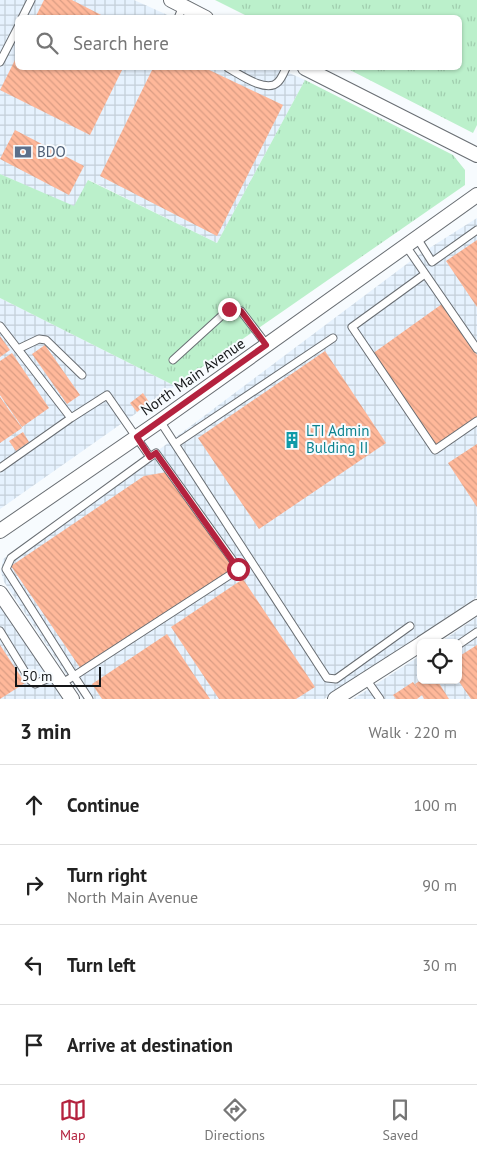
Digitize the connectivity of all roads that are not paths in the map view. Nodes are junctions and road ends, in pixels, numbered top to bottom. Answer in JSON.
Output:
{"nodes":[{"id":1,"x":31,"y":0,"type":"edge"},
{"id":2,"x":178,"y":8,"type":"edge"},
{"id":3,"x":24,"y":15,"type":"edge"},
{"id":4,"x":198,"y":15,"type":"edge"},
{"id":5,"x":15,"y":33,"type":"edge"},
{"id":6,"x":0,"y":62,"type":"edge"},
{"id":7,"x":232,"y":70,"type":"edge"},
{"id":8,"x":285,"y":70,"type":"edge"},
{"id":9,"x":308,"y":70,"type":"edge"},
{"id":10,"x":476,"y":151,"type":"edge"},
{"id":11,"x":477,"y":195,"type":"edge"},
{"id":12,"x":477,"y":230,"type":"edge"},
{"id":13,"x":411,"y":242,"type":"junction"},
{"id":14,"x":425,"y":274,"type":"junction"},
{"id":15,"x":0,"y":326,"type":"edge"},
{"id":16,"x":333,"y":338,"type":"dead end"},
{"id":17,"x":266,"y":345,"type":"junction"},
{"id":18,"x":18,"y":349,"type":"junction"},
{"id":19,"x":477,"y":349,"type":"edge"},
{"id":20,"x":173,"y":360,"type":"dead end"},
{"id":21,"x":82,"y":375,"type":"dead end"},
{"id":22,"x":70,"y":418,"type":"junction"},
{"id":23,"x":160,"y":421,"type":"junction"},
{"id":24,"x":477,"y":421,"type":"edge"},
{"id":25,"x":137,"y":437,"type":"junction"},
{"id":26,"x":175,"y":444,"type":"junction"},
{"id":27,"x":150,"y":457,"type":"junction"},
{"id":28,"x":0,"y":468,"type":"edge"},
{"id":29,"x":0,"y":531,"type":"edge"},
{"id":30,"x":0,"y":594,"type":"edge"},
{"id":31,"x":477,"y":607,"type":"edge"},
{"id":32,"x":410,"y":626,"type":"dead end"},
{"id":33,"x":0,"y":631,"type":"edge"},
{"id":34,"x":477,"y":632,"type":"edge"},
{"id":35,"x":427,"y":639,"type":"edge"},
{"id":36,"x":462,"y":642,"type":"edge"},
{"id":37,"x":417,"y":646,"type":"edge"},
{"id":38,"x":64,"y":678,"type":"junction"},
{"id":39,"x":366,"y":679,"type":"junction"},
{"id":40,"x":72,"y":699,"type":"edge"},
{"id":41,"x":89,"y":699,"type":"edge"},
{"id":42,"x":335,"y":699,"type":"edge"},
{"id":43,"x":380,"y":699,"type":"edge"}],
"edges":[{"from":1,"to":3,"type":"lane"},
{"from":2,"to":4,"type":"street"},
{"from":5,"to":6,"type":"lane"},
{"from":7,"to":8,"type":"lane"},
{"from":9,"to":10,"type":"street"},
{"from":11,"to":13,"type":"street","name":"North Main Avenue"},
{"from":12,"to":13,"type":"lane"},
{"from":13,"to":14,"type":"lane"},
{"from":13,"to":17,"type":"street","name":"North Main Avenue"},
{"from":14,"to":19,"type":"lane"},
{"from":14,"to":24,"type":"lane"},
{"from":15,"to":18,"type":"lane"},
{"from":16,"to":26,"type":"lane"},
{"from":17,"to":20,"type":"lane"},
{"from":17,"to":23,"type":"street","name":"North Main Avenue"},
{"from":18,"to":21,"type":"lane"},
{"from":18,"to":22,"type":"lane"},
{"from":22,"to":25,"type":"lane"},
{"from":22,"to":28,"type":"lane"},
{"from":23,"to":25,"type":"street","name":"North Main Avenue"},
{"from":23,"to":26,"type":"lane"},
{"from":25,"to":27,"type":"lane"},
{"from":25,"to":29,"type":"street","name":"North Main Avenue"},
{"from":26,"to":32,"type":"lane"},
{"from":27,"to":38,"type":"lane"},
{"from":27,"to":38,"type":"lane"},
{"from":30,"to":38,"type":"street"},
{"from":31,"to":35,"type":"street"},
{"from":33,"to":38,"type":"lane"},
{"from":34,"to":36,"type":"lane"},
{"from":37,"to":39,"type":"street"},
{"from":38,"to":40,"type":"street"},
{"from":38,"to":41,"type":"lane"},
{"from":39,"to":42,"type":"street"},
{"from":39,"to":43,"type":"lane"}]}
